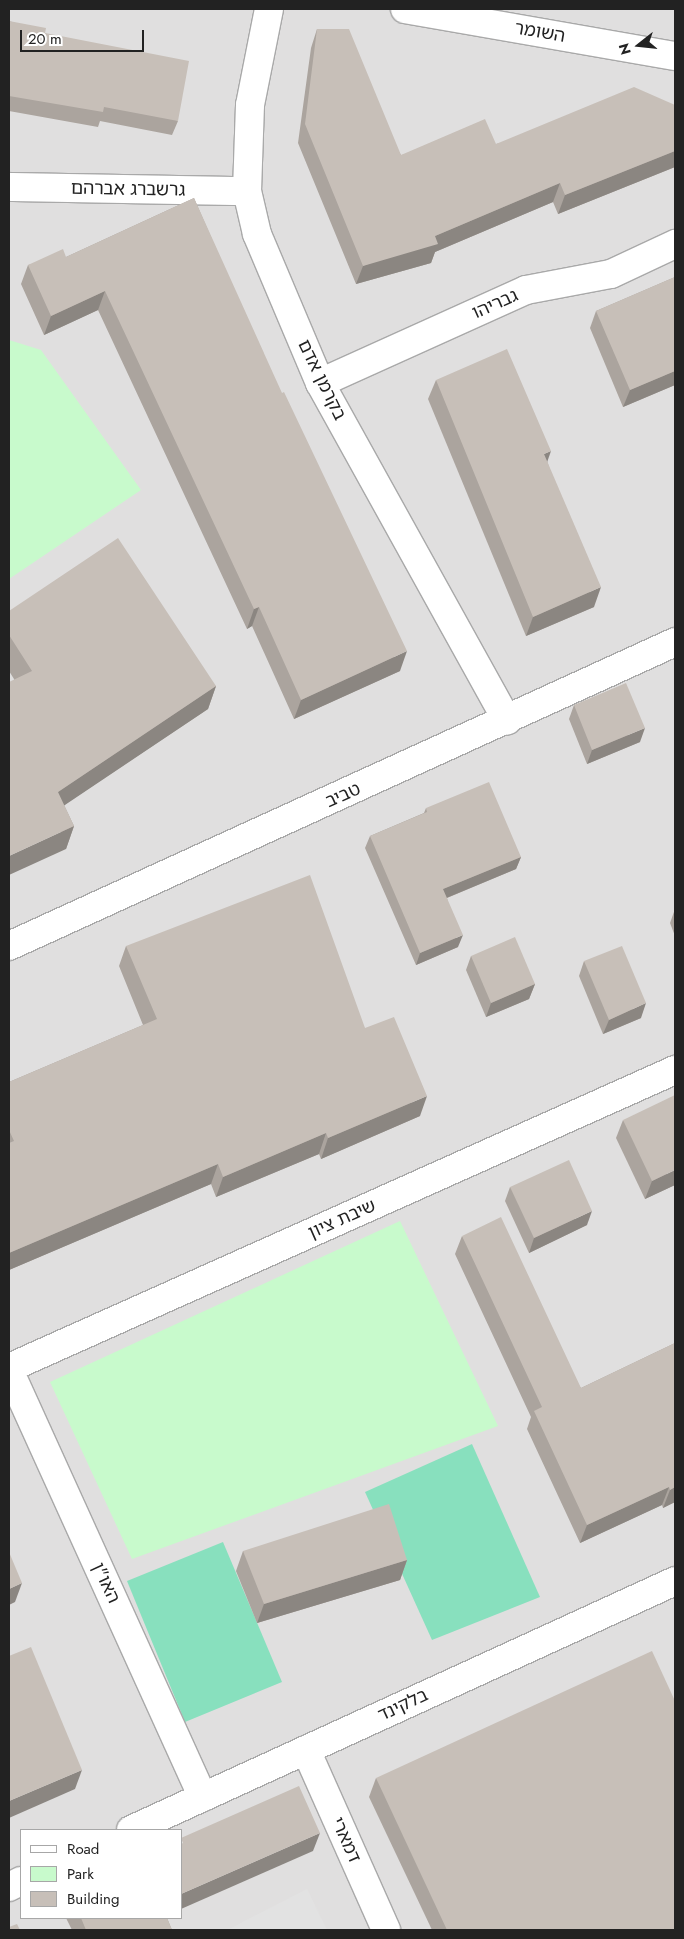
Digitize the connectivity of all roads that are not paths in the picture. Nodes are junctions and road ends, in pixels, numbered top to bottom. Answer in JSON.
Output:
{"nodes":[{"id":1,"x":269,"y":9,"type":"edge"},
{"id":2,"x":405,"y":9,"type":"edge"},
{"id":3,"x":675,"y":56,"type":"edge"},
{"id":4,"x":9,"y":187,"type":"edge"},
{"id":5,"x":247,"y":190,"type":"junction"},
{"id":6,"x":675,"y":244,"type":"edge"},
{"id":7,"x":320,"y":383,"type":"junction"},
{"id":8,"x":675,"y":642,"type":"edge"},
{"id":9,"x":507,"y":721,"type":"junction"},
{"id":10,"x":9,"y":946,"type":"edge"},
{"id":11,"x":675,"y":1070,"type":"edge"},
{"id":12,"x":9,"y":1369,"type":"edge"},
{"id":13,"x":675,"y":1582,"type":"edge"},
{"id":14,"x":306,"y":1750,"type":"junction"},
{"id":15,"x":203,"y":1797,"type":"junction"},
{"id":16,"x":133,"y":1829,"type":"edge"},
{"id":17,"x":386,"y":1930,"type":"edge"}],
"edges":[{"from":1,"to":5,"type":"street","name":"בקרמן אדם"},
{"from":2,"to":3,"type":"street","name":"השומר"},
{"from":4,"to":5,"type":"street","name":"גרשברג אברהם"},
{"from":5,"to":7,"type":"street","name":"בקרמן אדם"},
{"from":6,"to":7,"type":"street","name":"גבריהו"},
{"from":7,"to":9,"type":"street","name":"בקרמן אדם"},
{"from":8,"to":9,"type":"street","name":"טביב"},
{"from":9,"to":10,"type":"street","name":"טביב"},
{"from":11,"to":12,"type":"street","name":"שיבת ציון"},
{"from":12,"to":15,"type":"street","name":"האו\"ן"},
{"from":13,"to":14,"type":"street","name":"בלקינד"},
{"from":14,"to":15,"type":"street","name":"בלקינד"},
{"from":14,"to":17,"type":"street","name":"דמארי"},
{"from":15,"to":16,"type":"street","name":"בלקינד"}]}
